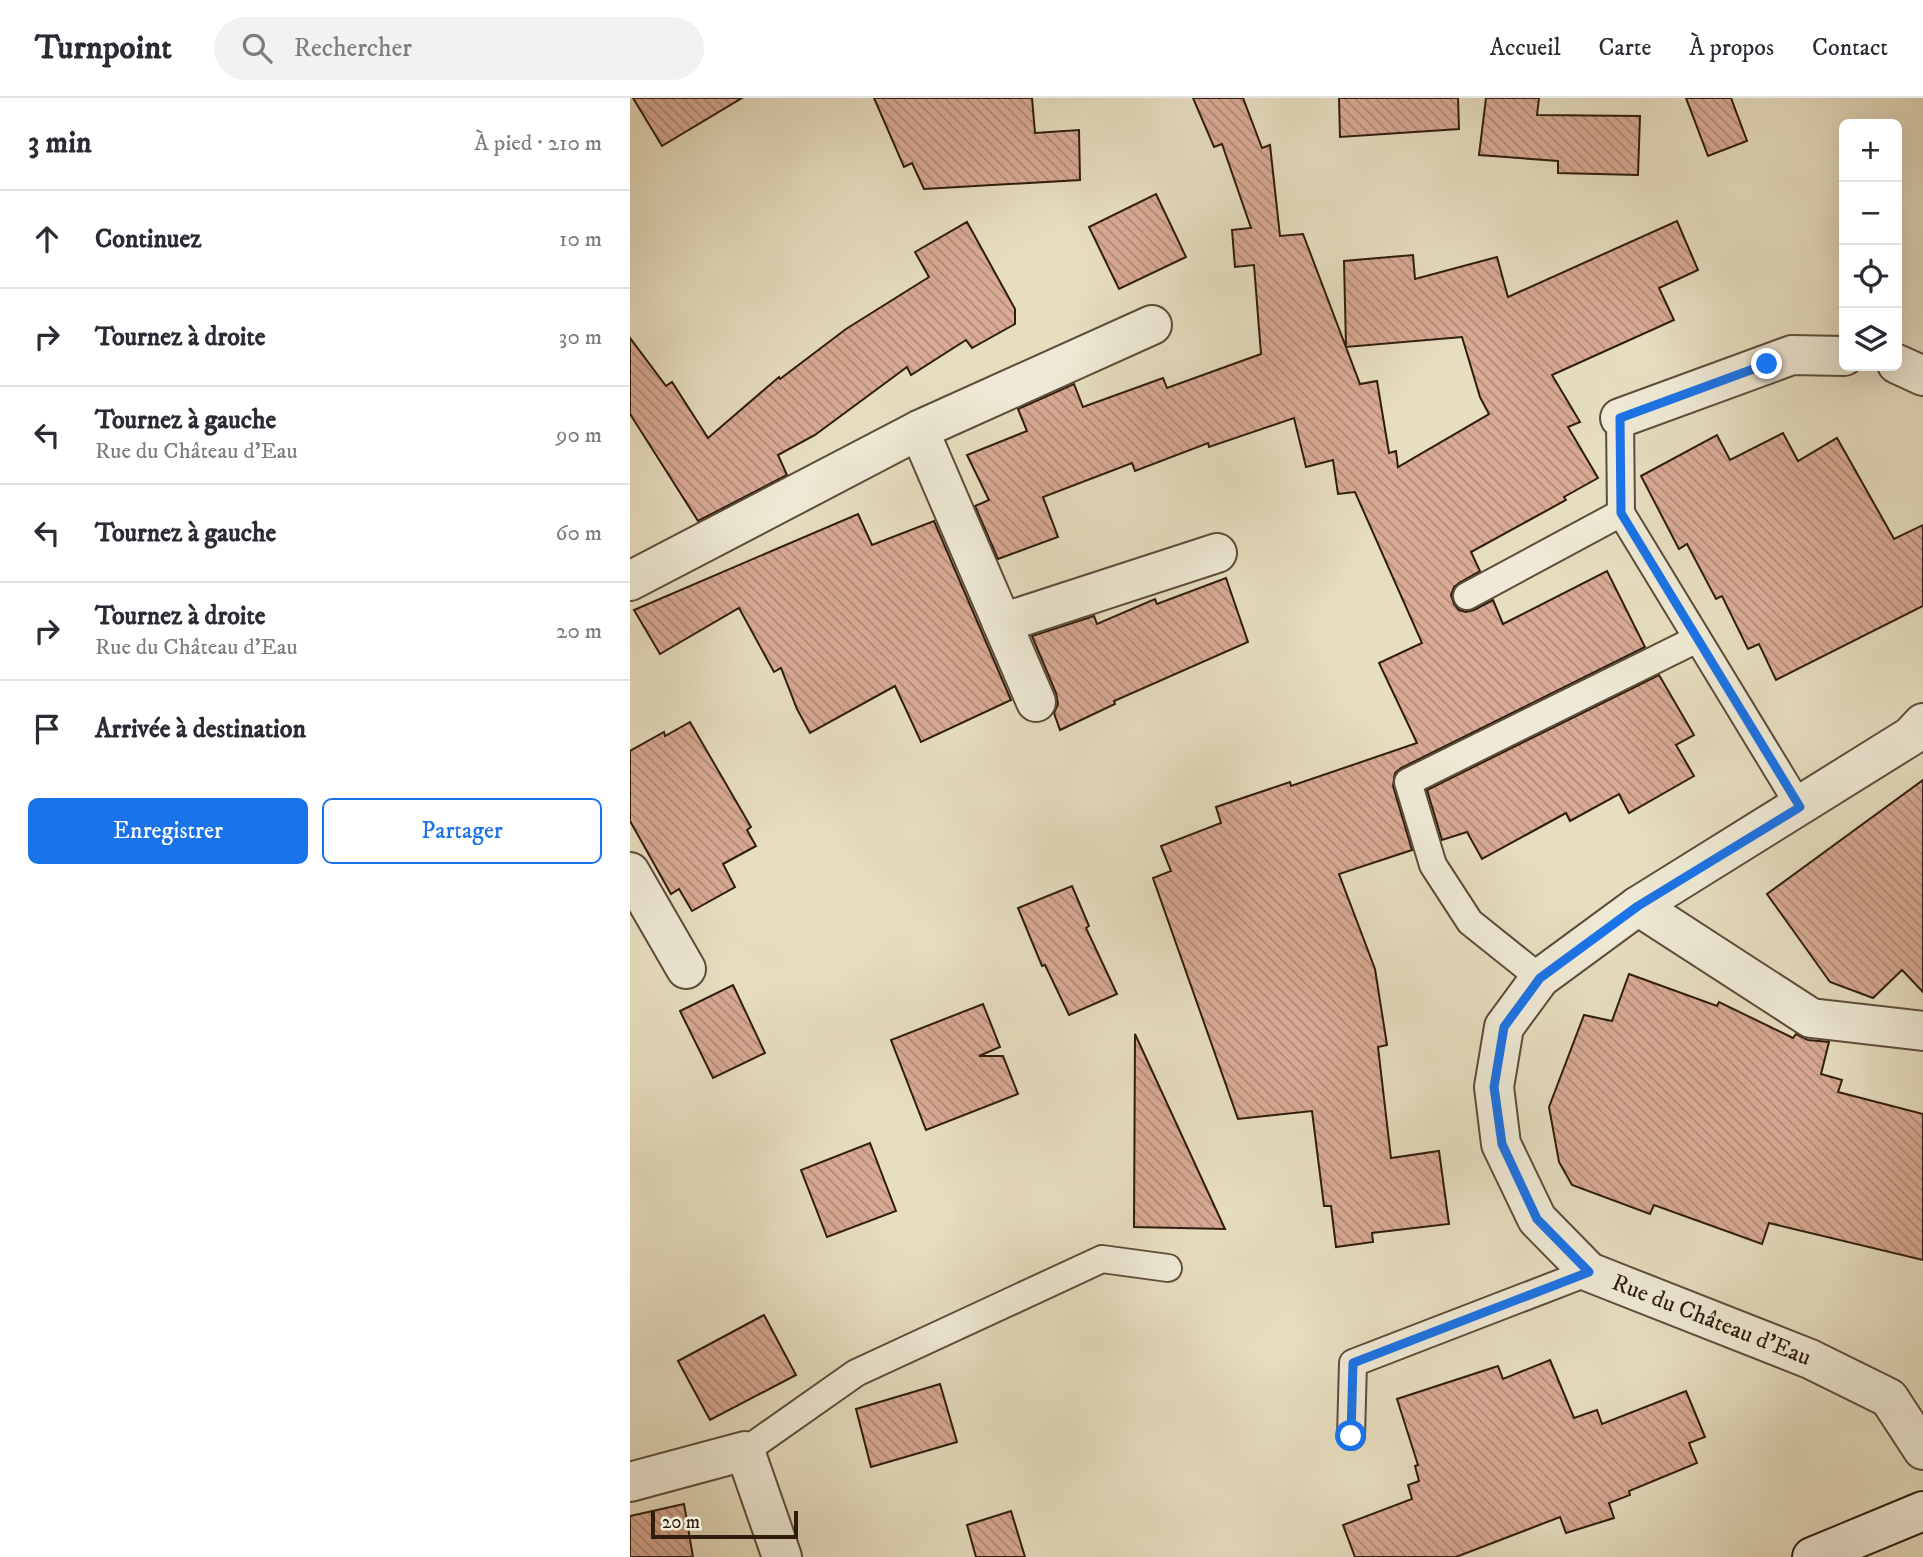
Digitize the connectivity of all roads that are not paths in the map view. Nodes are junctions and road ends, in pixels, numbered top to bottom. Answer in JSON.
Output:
{"nodes":[{"id":1,"x":1152,"y":325,"type":"dead end"},
{"id":2,"x":1839,"y":356,"type":"edge"},
{"id":3,"x":1902,"y":366,"type":"edge"},
{"id":4,"x":1923,"y":376,"type":"edge"},
{"id":5,"x":1620,"y":418,"type":"joint"},
{"id":6,"x":919,"y":430,"type":"junction"},
{"id":7,"x":1621,"y":513,"type":"junction"},
{"id":8,"x":1217,"y":552,"type":"dead end"},
{"id":9,"x":630,"y":581,"type":"edge"},
{"id":10,"x":1467,"y":596,"type":"dead end"},
{"id":11,"x":1002,"y":623,"type":"junction"},
{"id":12,"x":1697,"y":639,"type":"junction"},
{"id":13,"x":1036,"y":702,"type":"dead end"},
{"id":14,"x":1923,"y":723,"type":"edge"},
{"id":15,"x":1800,"y":807,"type":"junction"},
{"id":16,"x":630,"y":872,"type":"edge"},
{"id":17,"x":1638,"y":906,"type":"junction"},
{"id":18,"x":686,"y":969,"type":"dead end"},
{"id":19,"x":1540,"y":978,"type":"junction"},
{"id":20,"x":1923,"y":1031,"type":"edge"},
{"id":21,"x":1168,"y":1268,"type":"dead end"},
{"id":22,"x":1589,"y":1272,"type":"junction"},
{"id":23,"x":1351,"y":1436,"type":"dead end"},
{"id":24,"x":1923,"y":1450,"type":"edge"},
{"id":25,"x":745,"y":1451,"type":"junction"},
{"id":26,"x":630,"y":1482,"type":"edge"},
{"id":27,"x":1923,"y":1511,"type":"edge"},
{"id":28,"x":782,"y":1557,"type":"edge"},
{"id":29,"x":1812,"y":1557,"type":"edge"}],
"edges":[{"from":1,"to":6,"type":"street"},
{"from":2,"to":5,"type":"street"},
{"from":3,"to":4,"type":"street"},
{"from":5,"to":7,"type":"lane"},
{"from":6,"to":9,"type":"street"},
{"from":6,"to":11,"type":"street"},
{"from":7,"to":10,"type":"lane"},
{"from":7,"to":12,"type":"lane"},
{"from":8,"to":11,"type":"street"},
{"from":11,"to":13,"type":"street"},
{"from":12,"to":15,"type":"lane"},
{"from":12,"to":19,"type":"lane"},
{"from":14,"to":15,"type":"street","name":"Rue du Château d'Eau"},
{"from":15,"to":17,"type":"street","name":"Rue du Château d'Eau"},
{"from":16,"to":18,"type":"street"},
{"from":17,"to":19,"type":"street","name":"Rue du Château d'Eau"},
{"from":17,"to":20,"type":"street"},
{"from":19,"to":22,"type":"street","name":"Rue du Château d'Eau"},
{"from":21,"to":25,"type":"lane"},
{"from":22,"to":23,"type":"lane"},
{"from":22,"to":24,"type":"street","name":"Rue du Château d'Eau"},
{"from":25,"to":26,"type":"street"},
{"from":25,"to":28,"type":"street"},
{"from":27,"to":29,"type":"street"}]}
